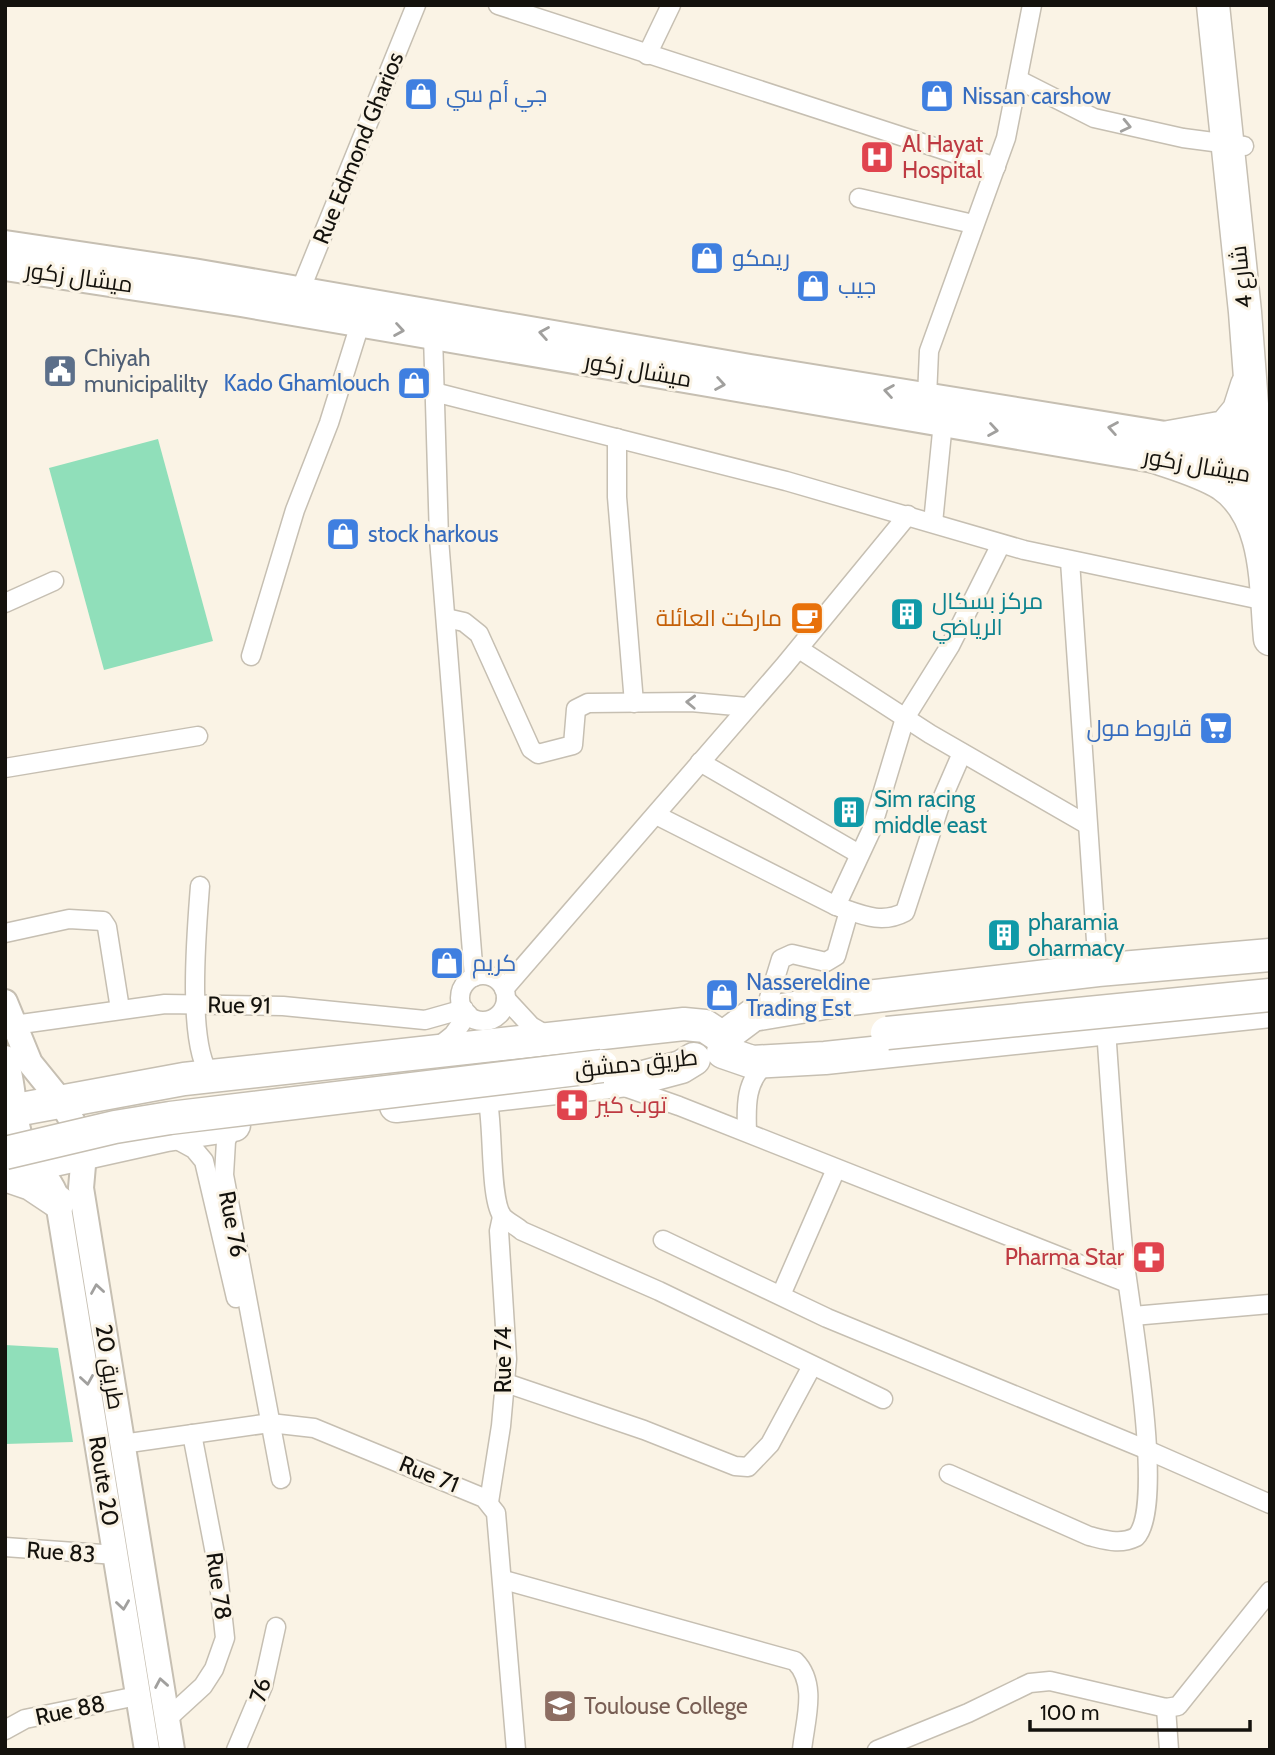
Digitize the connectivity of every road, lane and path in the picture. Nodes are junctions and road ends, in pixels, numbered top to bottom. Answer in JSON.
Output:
{"nodes":[{"id":1,"x":416,"y":5,"type":"edge"},
{"id":2,"x":498,"y":5,"type":"edge"},
{"id":3,"x":671,"y":5,"type":"edge"},
{"id":4,"x":1032,"y":5,"type":"edge"},
{"id":5,"x":1213,"y":5,"type":"edge"},
{"id":6,"x":1233,"y":5,"type":"edge"},
{"id":7,"x":647,"y":55,"type":"junction"},
{"id":8,"x":1019,"y":80,"type":"junction"},
{"id":9,"x":1236,"y":146,"type":"junction"},
{"id":10,"x":996,"y":167,"type":"junction"},
{"id":11,"x":859,"y":198,"type":"dead end"},
{"id":12,"x":973,"y":224,"type":"junction"},
{"id":13,"x":5,"y":230,"type":"edge"},
{"id":14,"x":5,"y":245,"type":"edge"},
{"id":15,"x":5,"y":266,"type":"edge"},
{"id":16,"x":5,"y":281,"type":"edge"},
{"id":17,"x":300,"y":298,"type":"junction"},
{"id":18,"x":360,"y":324,"type":"junction"},
{"id":19,"x":433,"y":335,"type":"junction"},
{"id":20,"x":1262,"y":380,"type":"edge"},
{"id":21,"x":434,"y":392,"type":"junction"},
{"id":22,"x":927,"y":397,"type":"junction"},
{"id":23,"x":1270,"y":410,"type":"edge"},
{"id":24,"x":943,"y":422,"type":"junction"},
{"id":25,"x":617,"y":438,"type":"junction"},
{"id":26,"x":1160,"y":447,"type":"junction"},
{"id":27,"x":1262,"y":464,"type":"edge"},
{"id":28,"x":908,"y":515,"type":"junction"},
{"id":29,"x":933,"y":523,"type":"junction"},
{"id":30,"x":1001,"y":544,"type":"junction"},
{"id":31,"x":1263,"y":549,"type":"junction"},
{"id":32,"x":1070,"y":561,"type":"junction"},
{"id":33,"x":54,"y":581,"type":"dead end"},
{"id":34,"x":1266,"y":601,"type":"junction"},
{"id":35,"x":5,"y":603,"type":"edge"},
{"id":36,"x":446,"y":618,"type":"junction"},
{"id":37,"x":1270,"y":639,"type":"edge"},
{"id":38,"x":799,"y":649,"type":"junction"},
{"id":39,"x":251,"y":656,"type":"dead end"},
{"id":40,"x":634,"y":703,"type":"junction"},
{"id":41,"x":747,"y":707,"type":"junction"},
{"id":42,"x":905,"y":718,"type":"junction"},
{"id":43,"x":198,"y":736,"type":"dead end"},
{"id":44,"x":962,"y":753,"type":"junction"},
{"id":45,"x":700,"y":761,"type":"junction"},
{"id":46,"x":5,"y":768,"type":"edge"},
{"id":47,"x":656,"y":815,"type":"junction"},
{"id":48,"x":1086,"y":824,"type":"junction"},
{"id":49,"x":859,"y":854,"type":"junction"},
{"id":50,"x":200,"y":886,"type":"dead end"},
{"id":51,"x":842,"y":908,"type":"junction"},
{"id":52,"x":5,"y":933,"type":"edge"},
{"id":53,"x":1252,"y":955,"type":"edge"},
{"id":54,"x":1098,"y":970,"type":"junction"},
{"id":55,"x":474,"y":977,"type":"junction"},
{"id":56,"x":1270,"y":977,"type":"edge"},
{"id":57,"x":505,"y":994,"type":"junction"},
{"id":58,"x":196,"y":1004,"type":"junction"},
{"id":59,"x":120,"y":1009,"type":"junction"},
{"id":60,"x":1259,"y":1009,"type":"edge"},
{"id":61,"x":466,"y":1012,"type":"junction"},
{"id":62,"x":765,"y":1012,"type":"junction"},
{"id":63,"x":9,"y":1014,"type":"edge"},
{"id":64,"x":888,"y":1023,"type":"junction"},
{"id":65,"x":1106,"y":1029,"type":"junction"},
{"id":66,"x":550,"y":1037,"type":"junction"},
{"id":67,"x":716,"y":1044,"type":"junction"},
{"id":68,"x":432,"y":1051,"type":"junction"},
{"id":69,"x":768,"y":1062,"type":"junction"},
{"id":70,"x":603,"y":1065,"type":"junction"},
{"id":71,"x":197,"y":1077,"type":"junction"},
{"id":72,"x":13,"y":1094,"type":"edge"},
{"id":73,"x":487,"y":1096,"type":"junction"},
{"id":74,"x":60,"y":1100,"type":"junction"},
{"id":75,"x":233,"y":1125,"type":"junction"},
{"id":76,"x":747,"y":1132,"type":"junction"},
{"id":77,"x":167,"y":1135,"type":"junction"},
{"id":78,"x":5,"y":1153,"type":"edge"},
{"id":79,"x":83,"y":1154,"type":"junction"},
{"id":80,"x":36,"y":1164,"type":"junction"},
{"id":81,"x":836,"y":1169,"type":"junction"},
{"id":82,"x":5,"y":1173,"type":"edge"},
{"id":83,"x":219,"y":1192,"type":"junction"},
{"id":84,"x":58,"y":1202,"type":"junction"},
{"id":85,"x":502,"y":1217,"type":"junction"},
{"id":86,"x":663,"y":1240,"type":"dead end"},
{"id":87,"x":230,"y":1273,"type":"junction"},
{"id":88,"x":1127,"y":1283,"type":"junction"},
{"id":89,"x":781,"y":1295,"type":"junction"},
{"id":90,"x":1270,"y":1304,"type":"edge"},
{"id":91,"x":1133,"y":1316,"type":"junction"},
{"id":92,"x":252,"y":1324,"type":"junction"},
{"id":93,"x":812,"y":1366,"type":"junction"},
{"id":94,"x":506,"y":1383,"type":"junction"},
{"id":95,"x":262,"y":1385,"type":"junction"},
{"id":96,"x":883,"y":1399,"type":"dead end"},
{"id":97,"x":270,"y":1423,"type":"junction"},
{"id":98,"x":192,"y":1434,"type":"junction"},
{"id":99,"x":122,"y":1444,"type":"junction"},
{"id":100,"x":1145,"y":1448,"type":"junction"},
{"id":101,"x":948,"y":1474,"type":"dead end"},
{"id":102,"x":282,"y":1479,"type":"dead end"},
{"id":103,"x":489,"y":1502,"type":"junction"},
{"id":104,"x":1270,"y":1504,"type":"edge"},
{"id":105,"x":5,"y":1547,"type":"edge"},
{"id":106,"x":116,"y":1555,"type":"junction"},
{"id":107,"x":504,"y":1580,"type":"junction"},
{"id":108,"x":1270,"y":1591,"type":"edge"},
{"id":109,"x":276,"y":1627,"type":"dead end"},
{"id":110,"x":137,"y":1696,"type":"junction"},
{"id":111,"x":1166,"y":1708,"type":"junction"},
{"id":112,"x":167,"y":1719,"type":"junction"},
{"id":113,"x":5,"y":1730,"type":"edge"},
{"id":114,"x":147,"y":1750,"type":"edge"},
{"id":115,"x":172,"y":1750,"type":"edge"},
{"id":116,"x":236,"y":1750,"type":"edge"},
{"id":117,"x":516,"y":1750,"type":"edge"},
{"id":118,"x":802,"y":1750,"type":"edge"},
{"id":119,"x":877,"y":1750,"type":"edge"},
{"id":120,"x":1169,"y":1750,"type":"edge"}],
"edges":[{"from":1,"to":17,"type":"street","name":"Rue Edmond Gharios"},
{"from":2,"to":7,"type":"street"},
{"from":3,"to":7,"type":"street"},
{"from":4,"to":8,"type":"street"},
{"from":5,"to":9,"type":"highway","name":"شارع 4"},
{"from":6,"to":9,"type":"highway","name":"شارع 4"},
{"from":7,"to":10,"type":"street"},
{"from":8,"to":9,"type":"street","one_way":true},
{"from":8,"to":10,"type":"street"},
{"from":9,"to":20,"type":"highway","name":"شارع 4"},
{"from":10,"to":12,"type":"street"},
{"from":11,"to":12,"type":"street"},
{"from":12,"to":22,"type":"street"},
{"from":13,"to":17,"type":"main road"},
{"from":14,"to":17,"type":"main road","name":"ميشال زكور"},
{"from":15,"to":17,"type":"main road","name":"ميشال زكور"},
{"from":16,"to":17,"type":"main road"},
{"from":17,"to":18,"type":"main road","name":"ميشال زكور"},
{"from":22,"to":17,"type":"main road","name":"ميشال زكور","one_way":true},
{"from":18,"to":19,"type":"main road","name":"ميشال زكور","one_way":true},
{"from":18,"to":39,"type":"street"},
{"from":19,"to":21,"type":"street"},
{"from":19,"to":24,"type":"main road","name":"ميشال زكور","one_way":true},
{"from":20,"to":23,"type":"highway","name":"شارع 4"},
{"from":20,"to":26,"type":"highway"},
{"from":20,"to":27,"type":"highway","name":"شارع 4"},
{"from":21,"to":25,"type":"street"},
{"from":21,"to":36,"type":"street"},
{"from":26,"to":22,"type":"main road","name":"ميشال زكور","one_way":true},
{"from":24,"to":26,"type":"main road","name":"ميشال زكور","one_way":true},
{"from":24,"to":29,"type":"street"},
{"from":25,"to":28,"type":"street"},
{"from":25,"to":40,"type":"street"},
{"from":26,"to":27,"type":"main road","name":"ميشال زكور"},
{"from":26,"to":31,"type":"highway"},
{"from":27,"to":31,"type":"highway","name":"شارع 4"},
{"from":28,"to":29,"type":"street"},
{"from":28,"to":38,"type":"street"},
{"from":29,"to":30,"type":"street"},
{"from":30,"to":32,"type":"street"},
{"from":30,"to":42,"type":"street"},
{"from":31,"to":34,"type":"highway","name":"شارع 4"},
{"from":32,"to":34,"type":"street"},
{"from":32,"to":48,"type":"street"},
{"from":33,"to":35,"type":"street"},
{"from":34,"to":37,"type":"highway","name":"شارع 4"},
{"from":36,"to":40,"type":"street"},
{"from":36,"to":55,"type":"street"},
{"from":38,"to":41,"type":"street"},
{"from":38,"to":42,"type":"street"},
{"from":41,"to":40,"type":"street","one_way":true},
{"from":41,"to":45,"type":"street"},
{"from":42,"to":44,"type":"street"},
{"from":42,"to":49,"type":"street"},
{"from":43,"to":46,"type":"street"},
{"from":44,"to":48,"type":"street"},
{"from":44,"to":51,"type":"street"},
{"from":45,"to":47,"type":"street"},
{"from":45,"to":49,"type":"street"},
{"from":47,"to":51,"type":"street"},
{"from":47,"to":57,"type":"street"},
{"from":48,"to":54,"type":"street"},
{"from":49,"to":51,"type":"street"},
{"from":50,"to":58,"type":"street"},
{"from":51,"to":62,"type":"street"},
{"from":52,"to":59,"type":"street"},
{"from":53,"to":54,"type":"highway"},
{"from":53,"to":60,"type":"highway"},
{"from":54,"to":62,"type":"highway"},
{"from":55,"to":57,"type":"street"},
{"from":55,"to":61,"type":"street"},
{"from":56,"to":64,"type":"highway","name":"طريق دمشق"},
{"from":57,"to":61,"type":"street"},
{"from":57,"to":66,"type":"street"},
{"from":58,"to":59,"type":"street","name":"Rue 91"},
{"from":58,"to":61,"type":"street","name":"Rue 91"},
{"from":58,"to":71,"type":"street"},
{"from":59,"to":63,"type":"street","name":"Rue 91"},
{"from":60,"to":64,"type":"highway","name":"طريق دمشق","bridge":true},
{"from":60,"to":65,"type":"highway"},
{"from":61,"to":68,"type":"street"},
{"from":62,"to":67,"type":"highway"},
{"from":63,"to":72,"type":"main road"},
{"from":64,"to":67,"type":"highway","name":"طريق دمشق"},
{"from":65,"to":69,"type":"highway"},
{"from":65,"to":88,"type":"street"},
{"from":66,"to":67,"type":"highway"},
{"from":66,"to":68,"type":"highway"},
{"from":67,"to":69,"type":"highway"},
{"from":67,"to":70,"type":"highway","name":"طريق دمشق"},
{"from":68,"to":71,"type":"highway"},
{"from":69,"to":76,"type":"street"},
{"from":70,"to":72,"type":"highway","name":"طريق دمشق"},
{"from":70,"to":73,"type":"highway"},
{"from":70,"to":76,"type":"street"},
{"from":70,"to":78,"type":"highway","name":"طريق دمشق","bridge":true},
{"from":71,"to":74,"type":"highway"},
{"from":72,"to":74,"type":"highway"},
{"from":72,"to":80,"type":"main road","name":"Route 20"},
{"from":73,"to":75,"type":"highway"},
{"from":73,"to":85,"type":"street","name":"Rue 74"},
{"from":74,"to":79,"type":"main road","name":"طريق 20"},
{"from":75,"to":77,"type":"highway"},
{"from":75,"to":83,"type":"street","name":"Rue 76"},
{"from":76,"to":81,"type":"street"},
{"from":77,"to":79,"type":"highway"},
{"from":77,"to":83,"type":"street","name":"Rue 76"},
{"from":79,"to":80,"type":"highway"},
{"from":99,"to":79,"type":"main road","name":"طريق 20","one_way":true},
{"from":80,"to":82,"type":"highway"},
{"from":80,"to":84,"type":"main road","name":"Route 20"},
{"from":81,"to":88,"type":"street"},
{"from":81,"to":89,"type":"street"},
{"from":82,"to":84,"type":"highway"},
{"from":83,"to":87,"type":"street","name":"Rue 76"},
{"from":83,"to":92,"type":"street","name":"Rue 76"},
{"from":84,"to":106,"type":"main road","name":"Route 20","one_way":true},
{"from":85,"to":93,"type":"street"},
{"from":85,"to":94,"type":"street","name":"Rue 74"},
{"from":86,"to":89,"type":"street"},
{"from":87,"to":92,"type":"street","name":"Rue 76"},
{"from":87,"to":95,"type":"street","name":"Rue 76"},
{"from":88,"to":91,"type":"street"},
{"from":89,"to":100,"type":"street"},
{"from":90,"to":91,"type":"street"},
{"from":91,"to":100,"type":"street"},
{"from":92,"to":95,"type":"street","name":"Rue 76"},
{"from":93,"to":94,"type":"street"},
{"from":93,"to":96,"type":"street"},
{"from":94,"to":103,"type":"street","name":"Rue 74"},
{"from":95,"to":97,"type":"street","name":"Rue 76"},
{"from":97,"to":98,"type":"street","name":"Rue 71"},
{"from":97,"to":102,"type":"street","name":"Rue 76"},
{"from":97,"to":103,"type":"street","name":"Rue 71"},
{"from":98,"to":99,"type":"street","name":"Rue 71"},
{"from":98,"to":112,"type":"street","name":"Rue 78"},
{"from":112,"to":99,"type":"main road","name":"طريق 20","one_way":true},
{"from":100,"to":101,"type":"street"},
{"from":100,"to":104,"type":"street"},
{"from":103,"to":107,"type":"street"},
{"from":105,"to":106,"type":"street","name":"Rue 83"},
{"from":106,"to":110,"type":"main road","name":"Route 20","one_way":true},
{"from":107,"to":117,"type":"street"},
{"from":107,"to":118,"type":"street"},
{"from":108,"to":111,"type":"street"},
{"from":109,"to":116,"type":"street","name":"76"},
{"from":110,"to":113,"type":"street","name":"Rue 88"},
{"from":110,"to":114,"type":"main road","name":"Route 20"},
{"from":111,"to":119,"type":"street"},
{"from":111,"to":120,"type":"street"},
{"from":112,"to":115,"type":"main road","name":"طريق 20"}]}
